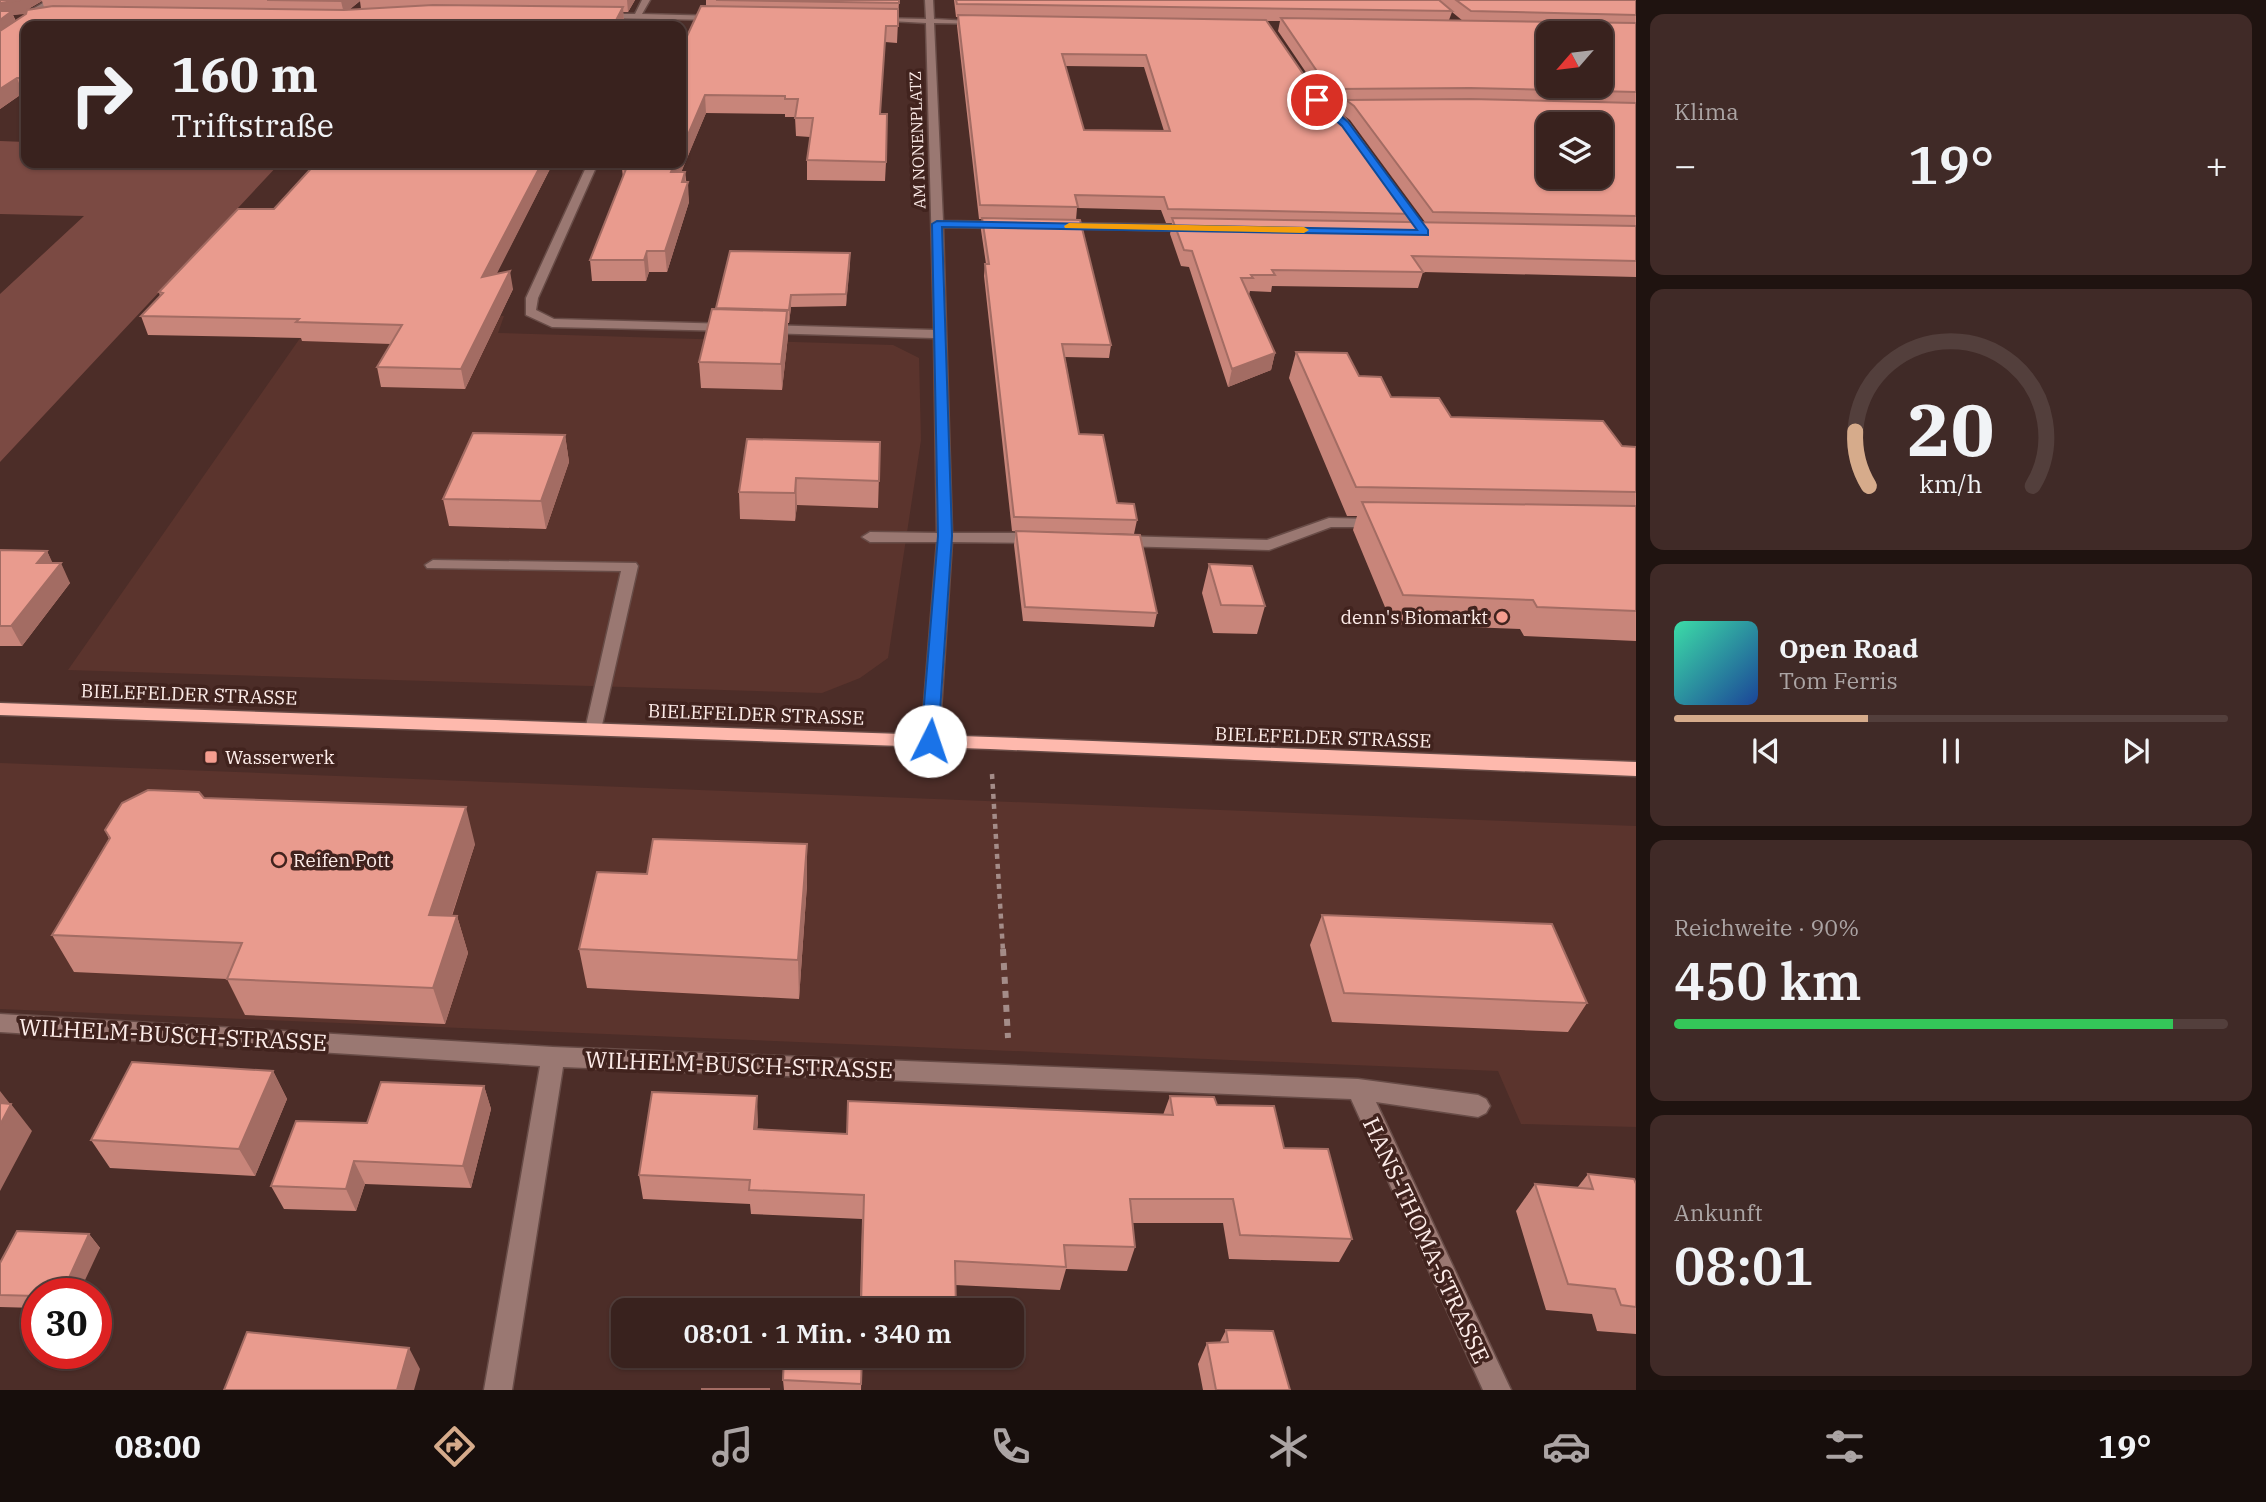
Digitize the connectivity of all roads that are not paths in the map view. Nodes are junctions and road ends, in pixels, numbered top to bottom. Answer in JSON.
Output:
{"nodes":[{"id":1,"x":53,"y":0,"type":"edge"},
{"id":2,"x":646,"y":0,"type":"edge"},
{"id":3,"x":929,"y":0,"type":"edge"},
{"id":4,"x":583,"y":16,"type":"edge"},
{"id":5,"x":44,"y":17,"type":"edge"},
{"id":6,"x":637,"y":17,"type":"junction"},
{"id":7,"x":735,"y":18,"type":"edge"},
{"id":8,"x":860,"y":20,"type":"edge"},
{"id":9,"x":27,"y":21,"type":"edge"},
{"id":10,"x":32,"y":21,"type":"edge"},
{"id":11,"x":930,"y":21,"type":"junction"},
{"id":12,"x":997,"y":22,"type":"edge"},
{"id":13,"x":21,"y":29,"type":"edge"},
{"id":14,"x":18,"y":33,"type":"edge"},
{"id":15,"x":591,"y":168,"type":"edge"},
{"id":16,"x":937,"y":224,"type":"junction"},
{"id":17,"x":1020,"y":225,"type":"edge"},
{"id":18,"x":1048,"y":226,"type":"edge"},
{"id":19,"x":1202,"y":229,"type":"edge"},
{"id":20,"x":940,"y":334,"type":"junction"},
{"id":21,"x":1399,"y":523,"type":"edge"},
{"id":22,"x":945,"y":536,"type":"junction"},
{"id":23,"x":870,"y":537,"type":"dead end"},
{"id":24,"x":1053,"y":539,"type":"edge"},
{"id":25,"x":1107,"y":540,"type":"edge"},
{"id":26,"x":433,"y":565,"type":"dead end"},
{"id":27,"x":0,"y":709,"type":"edge"},
{"id":28,"x":594,"y":730,"type":"junction"},
{"id":29,"x":930,"y":741,"type":"junction"},
{"id":30,"x":1636,"y":769,"type":"edge"},
{"id":31,"x":0,"y":1023,"type":"edge"},
{"id":32,"x":553,"y":1057,"type":"junction"},
{"id":33,"x":1358,"y":1089,"type":"junction"},
{"id":34,"x":1478,"y":1106,"type":"dead end"},
{"id":35,"x":498,"y":1390,"type":"edge"},
{"id":36,"x":1497,"y":1390,"type":"edge"}],
"edges":[{"from":1,"to":9,"type":"street"},
{"from":2,"to":6,"type":"street"},
{"from":3,"to":11,"type":"street","name":"AM NONENPLATZ"},
{"from":4,"to":6,"type":"street"},
{"from":5,"to":10,"type":"street"},
{"from":6,"to":7,"type":"street"},
{"from":8,"to":11,"type":"street"},
{"from":11,"to":12,"type":"street"},
{"from":11,"to":16,"type":"street","name":"AM NONENPLATZ"},
{"from":13,"to":14,"type":"street"},
{"from":15,"to":20,"type":"street"},
{"from":16,"to":17,"type":"street"},
{"from":16,"to":20,"type":"street","name":"AM NONENPLATZ"},
{"from":18,"to":19,"type":"street"},
{"from":20,"to":22,"type":"street","name":"AM NONENPLATZ"},
{"from":21,"to":25,"type":"street"},
{"from":22,"to":23,"type":"street"},
{"from":22,"to":24,"type":"street"},
{"from":22,"to":29,"type":"street","name":"AM NONENPLATZ"},
{"from":26,"to":28,"type":"street"},
{"from":27,"to":28,"type":"main road","name":"BIELEFELDER STRASSE"},
{"from":28,"to":29,"type":"main road","name":"BIELEFELDER STRASSE"},
{"from":29,"to":30,"type":"main road","name":"BIELEFELDER STRASSE"},
{"from":31,"to":32,"type":"street","name":"WILHELM-BUSCH-STRASSE"},
{"from":32,"to":33,"type":"street","name":"WILHELM-BUSCH-STRASSE"},
{"from":32,"to":35,"type":"street"},
{"from":33,"to":34,"type":"street","name":"WILHELM-BUSCH-STRASSE"},
{"from":33,"to":36,"type":"street","name":"HANS-THOMA-STRASSE"}]}
